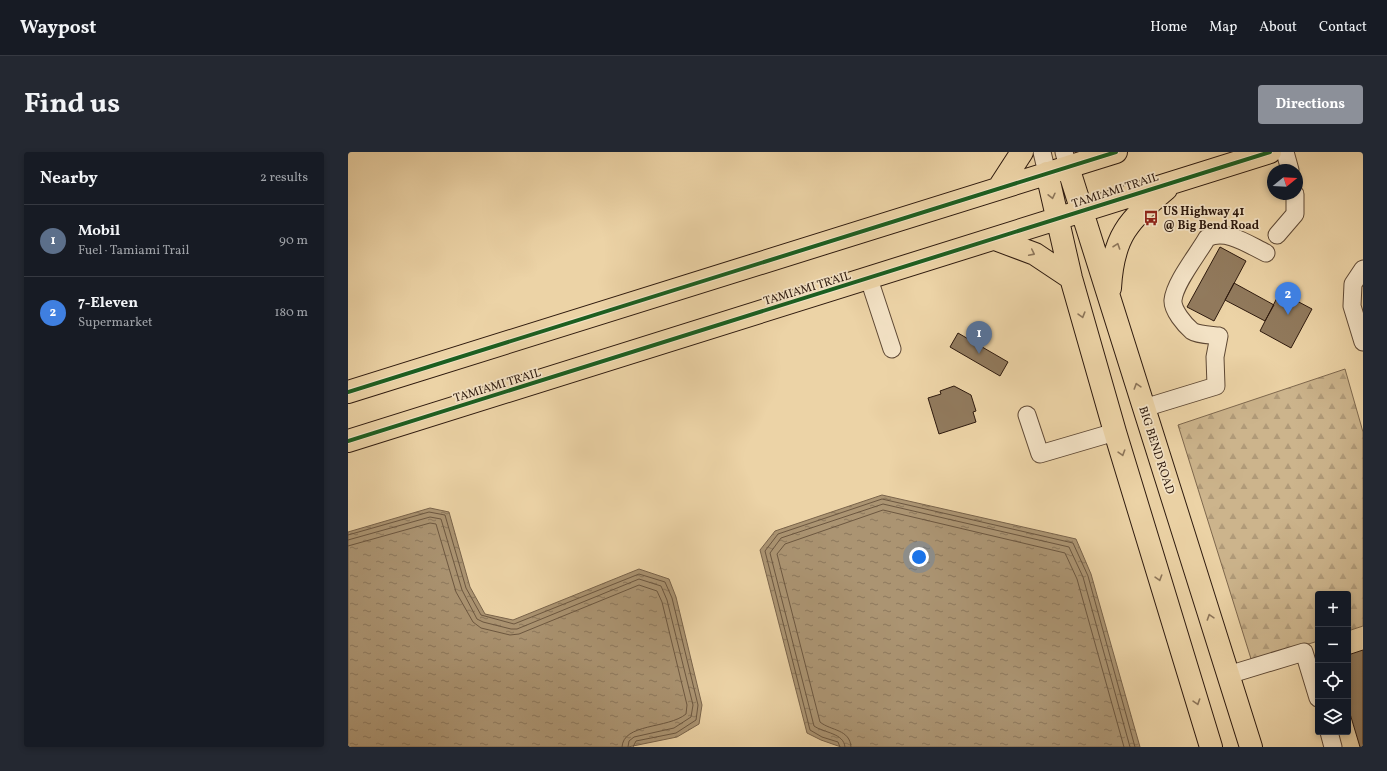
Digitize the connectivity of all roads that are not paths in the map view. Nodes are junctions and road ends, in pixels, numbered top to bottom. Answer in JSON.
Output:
{"nodes":[{"id":1,"x":1022,"y":152,"type":"edge"},
{"id":2,"x":1042,"y":152,"type":"edge"},
{"id":3,"x":1116,"y":152,"type":"edge"},
{"id":4,"x":1270,"y":152,"type":"edge"},
{"id":5,"x":1285,"y":152,"type":"edge"},
{"id":6,"x":1066,"y":159,"type":"edge"},
{"id":7,"x":1288,"y":164,"type":"edge"},
{"id":8,"x":1047,"y":174,"type":"junction"},
{"id":9,"x":1175,"y":182,"type":"junction"},
{"id":10,"x":998,"y":189,"type":"junction"},
{"id":11,"x":1295,"y":200,"type":"edge"},
{"id":12,"x":1082,"y":211,"type":"junction"},
{"id":13,"x":1058,"y":219,"type":"junction"},
{"id":14,"x":1277,"y":236,"type":"dead end"},
{"id":15,"x":995,"y":239,"type":"junction"},
{"id":16,"x":1266,"y":253,"type":"dead end"},
{"id":17,"x":1363,"y":269,"type":"edge"},
{"id":18,"x":1071,"y":278,"type":"junction"},
{"id":19,"x":869,"y":279,"type":"junction"},
{"id":20,"x":1109,"y":298,"type":"junction"},
{"id":21,"x":1363,"y":342,"type":"edge"},
{"id":22,"x":892,"y":349,"type":"dead end"},
{"id":23,"x":348,"y":392,"type":"edge"},
{"id":24,"x":1144,"y":408,"type":"junction"},
{"id":25,"x":1027,"y":415,"type":"dead end"},
{"id":26,"x":1115,"y":432,"type":"junction"},
{"id":27,"x":348,"y":442,"type":"edge"},
{"id":28,"x":1228,"y":675,"type":"junction"},
{"id":29,"x":1315,"y":688,"type":"edge"},
{"id":30,"x":1330,"y":735,"type":"edge"},
{"id":31,"x":1211,"y":747,"type":"edge"},
{"id":32,"x":1251,"y":747,"type":"edge"},
{"id":33,"x":1333,"y":747,"type":"edge"}],
"edges":[{"from":1,"to":10,"type":"main road"},
{"from":2,"to":8,"type":"street"},
{"from":3,"to":6,"type":"main road"},
{"from":4,"to":9,"type":"main road","name":"TAMIAMI TRAIL"},
{"from":5,"to":7,"type":"street"},
{"from":6,"to":8,"type":"main road"},
{"from":6,"to":12,"type":"main road","name":"BIG BEND ROAD"},
{"from":8,"to":10,"type":"main road"},
{"from":8,"to":13,"type":"main road","one_way":true},
{"from":9,"to":12,"type":"main road","name":"TAMIAMI TRAIL"},
{"from":20,"to":9,"type":"main road","one_way":true},
{"from":10,"to":23,"type":"main road"},
{"from":11,"to":14,"type":"street"},
{"from":12,"to":13,"type":"main road","name":"TAMIAMI TRAIL"},
{"from":12,"to":20,"type":"main road","name":"BIG BEND ROAD"},
{"from":13,"to":15,"type":"main road","name":"TAMIAMI TRAIL"},
{"from":13,"to":18,"type":"main road"},
{"from":15,"to":18,"type":"main road","one_way":true},
{"from":15,"to":19,"type":"main road","name":"TAMIAMI TRAIL"},
{"from":16,"to":24,"type":"street"},
{"from":17,"to":21,"type":"street"},
{"from":18,"to":26,"type":"main road","one_way":true},
{"from":19,"to":22,"type":"street"},
{"from":19,"to":27,"type":"main road","name":"TAMIAMI TRAIL"},
{"from":24,"to":20,"type":"main road","name":"BIG BEND ROAD","one_way":true},
{"from":28,"to":24,"type":"main road","name":"BIG BEND ROAD","one_way":true},
{"from":25,"to":26,"type":"street"},
{"from":26,"to":31,"type":"main road","one_way":true},
{"from":28,"to":29,"type":"street"},
{"from":28,"to":32,"type":"main road","name":"BIG BEND ROAD"},
{"from":30,"to":33,"type":"street"}]}
